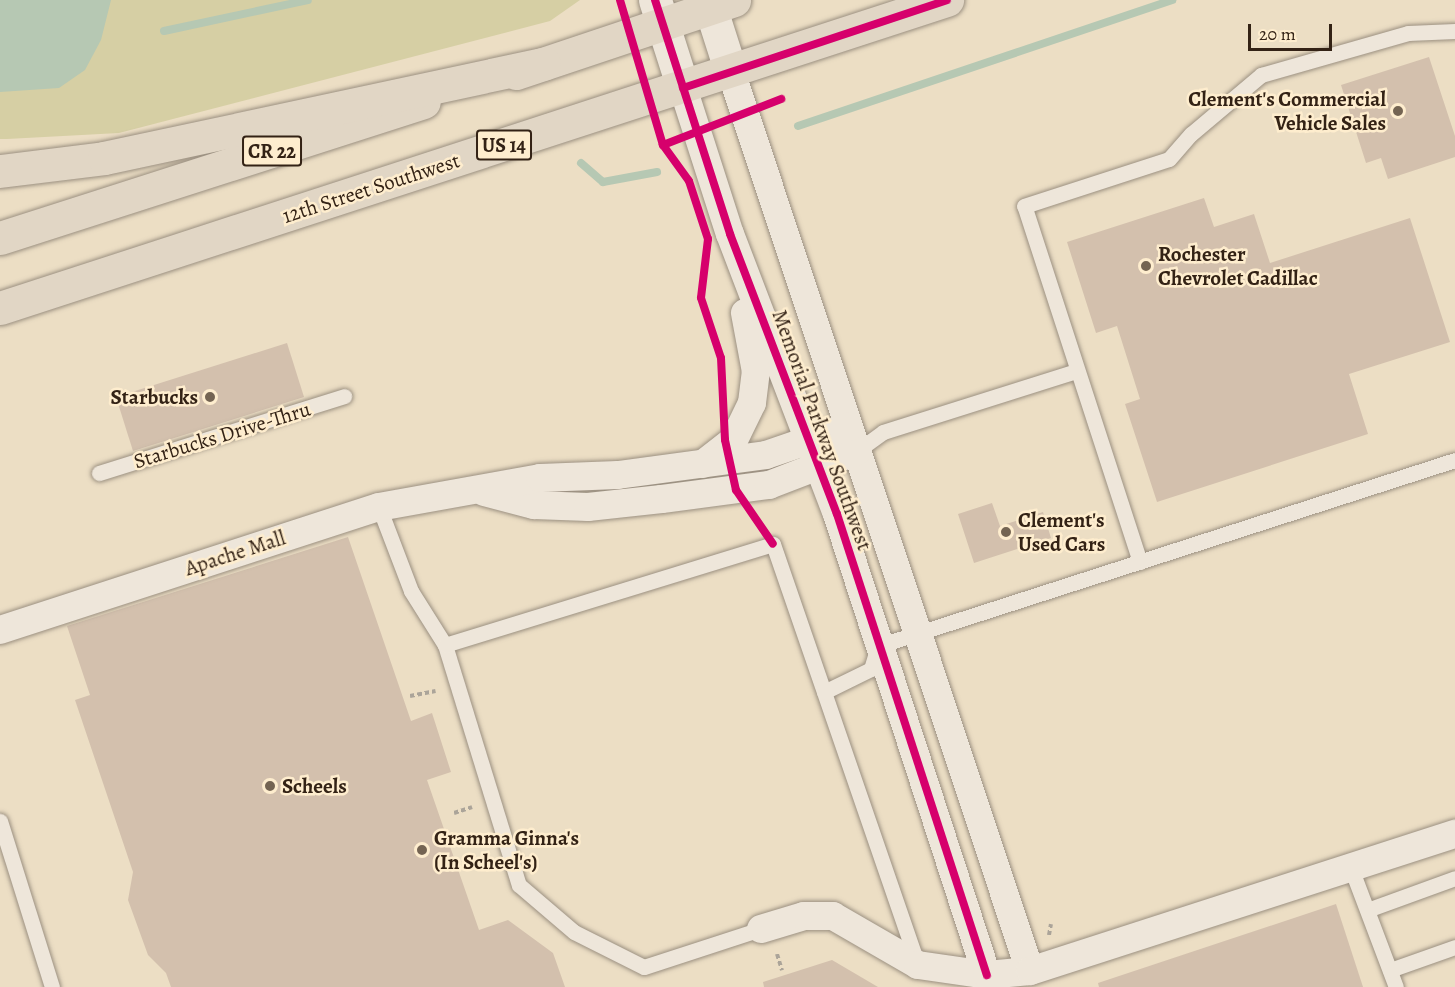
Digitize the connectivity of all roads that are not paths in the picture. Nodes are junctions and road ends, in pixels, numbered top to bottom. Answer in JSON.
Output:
{"nodes":[{"id":1,"x":947,"y":0,"type":"edge"},
{"id":2,"x":717,"y":3,"type":"edge"},
{"id":3,"x":659,"y":12,"type":"edge"},
{"id":4,"x":1455,"y":32,"type":"edge"},
{"id":5,"x":544,"y":64,"type":"junction"},
{"id":6,"x":731,"y":72,"type":"junction"},
{"id":7,"x":682,"y":88,"type":"junction"},
{"id":8,"x":0,"y":171,"type":"edge"},
{"id":9,"x":730,"y":234,"type":"junction"},
{"id":10,"x":0,"y":238,"type":"edge"},
{"id":11,"x":0,"y":308,"type":"edge"},
{"id":12,"x":1077,"y":370,"type":"junction"},
{"id":13,"x":344,"y":396,"type":"dead end"},
{"id":14,"x":883,"y":432,"type":"junction"},
{"id":15,"x":852,"y":439,"type":"junction"},
{"id":16,"x":811,"y":453,"type":"junction"},
{"id":17,"x":1455,"y":460,"type":"edge"},
{"id":18,"x":700,"y":466,"type":"junction"},
{"id":19,"x":99,"y":473,"type":"dead end"},
{"id":20,"x":474,"y":489,"type":"junction"},
{"id":21,"x":379,"y":507,"type":"junction"},
{"id":22,"x":1140,"y":562,"type":"junction"},
{"id":23,"x":0,"y":630,"type":"edge"},
{"id":24,"x":921,"y":633,"type":"junction"},
{"id":25,"x":445,"y":645,"type":"junction"},
{"id":26,"x":878,"y":646,"type":"junction"},
{"id":27,"x":824,"y":692,"type":"junction"},
{"id":28,"x":0,"y":821,"type":"edge"},
{"id":29,"x":1455,"y":834,"type":"edge"},
{"id":30,"x":1351,"y":868,"type":"junction"},
{"id":31,"x":1455,"y":878,"type":"edge"},
{"id":32,"x":1370,"y":909,"type":"junction"},
{"id":33,"x":760,"y":929,"type":"joint"},
{"id":34,"x":1455,"y":947,"type":"edge"},
{"id":35,"x":918,"y":965,"type":"junction"},
{"id":36,"x":1390,"y":970,"type":"junction"},
{"id":37,"x":1029,"y":971,"type":"junction"},
{"id":38,"x":987,"y":975,"type":"junction"},
{"id":39,"x":52,"y":987,"type":"edge"},
{"id":40,"x":1396,"y":987,"type":"edge"}],
"edges":[{"from":1,"to":6,"type":"main road","name":"12th Street Southwest","number":"US 14"},
{"from":2,"to":3,"type":"main road"},
{"from":2,"to":6,"type":"street","name":"Memorial Parkway Southwest"},
{"from":3,"to":5,"type":"main road"},
{"from":3,"to":7,"type":"street","name":"Memorial Parkway Southwest"},
{"from":4,"to":12,"type":"lane"},
{"from":5,"to":8,"type":"main road"},
{"from":5,"to":10,"type":"main road","number":"CR 22"},
{"from":6,"to":7,"type":"main road","name":"12th Street Southwest","number":"US 14"},
{"from":6,"to":15,"type":"street","name":"Memorial Parkway Southwest"},
{"from":7,"to":9,"type":"street","name":"Memorial Parkway Southwest"},
{"from":7,"to":11,"type":"main road","name":"12th Street Southwest","number":"US 14"},
{"from":9,"to":16,"type":"street","name":"Memorial Parkway Southwest"},
{"from":9,"to":18,"type":"street"},
{"from":12,"to":14,"type":"lane"},
{"from":12,"to":22,"type":"lane"},
{"from":13,"to":19,"type":"lane","name":"Starbucks Drive-Thru"},
{"from":14,"to":15,"type":"lane"},
{"from":14,"to":15,"type":"lane"},
{"from":15,"to":16,"type":"street"},
{"from":15,"to":24,"type":"street","name":"Memorial Parkway Southwest"},
{"from":16,"to":18,"type":"street","name":"Apache Mall"},
{"from":16,"to":20,"type":"street"},
{"from":16,"to":26,"type":"street","name":"Memorial Parkway Southwest"},
{"from":17,"to":22,"type":"lane"},
{"from":18,"to":20,"type":"street","name":"Apache Mall"},
{"from":20,"to":21,"type":"street","name":"Apache Mall"},
{"from":21,"to":23,"type":"street","name":"Apache Mall"},
{"from":21,"to":25,"type":"lane"},
{"from":22,"to":24,"type":"lane"},
{"from":24,"to":26,"type":"lane"},
{"from":24,"to":37,"type":"street","name":"Memorial Parkway Southwest"},
{"from":25,"to":27,"type":"lane"},
{"from":25,"to":33,"type":"lane"},
{"from":26,"to":27,"type":"lane"},
{"from":26,"to":38,"type":"street","name":"Memorial Parkway Southwest"},
{"from":27,"to":35,"type":"lane"},
{"from":28,"to":39,"type":"lane"},
{"from":29,"to":30,"type":"street"},
{"from":30,"to":32,"type":"lane"},
{"from":30,"to":37,"type":"street"},
{"from":31,"to":32,"type":"lane"},
{"from":32,"to":36,"type":"lane"},
{"from":33,"to":35,"type":"street"},
{"from":34,"to":36,"type":"lane"},
{"from":35,"to":38,"type":"street"},
{"from":36,"to":40,"type":"lane"},
{"from":37,"to":38,"type":"street"}]}
